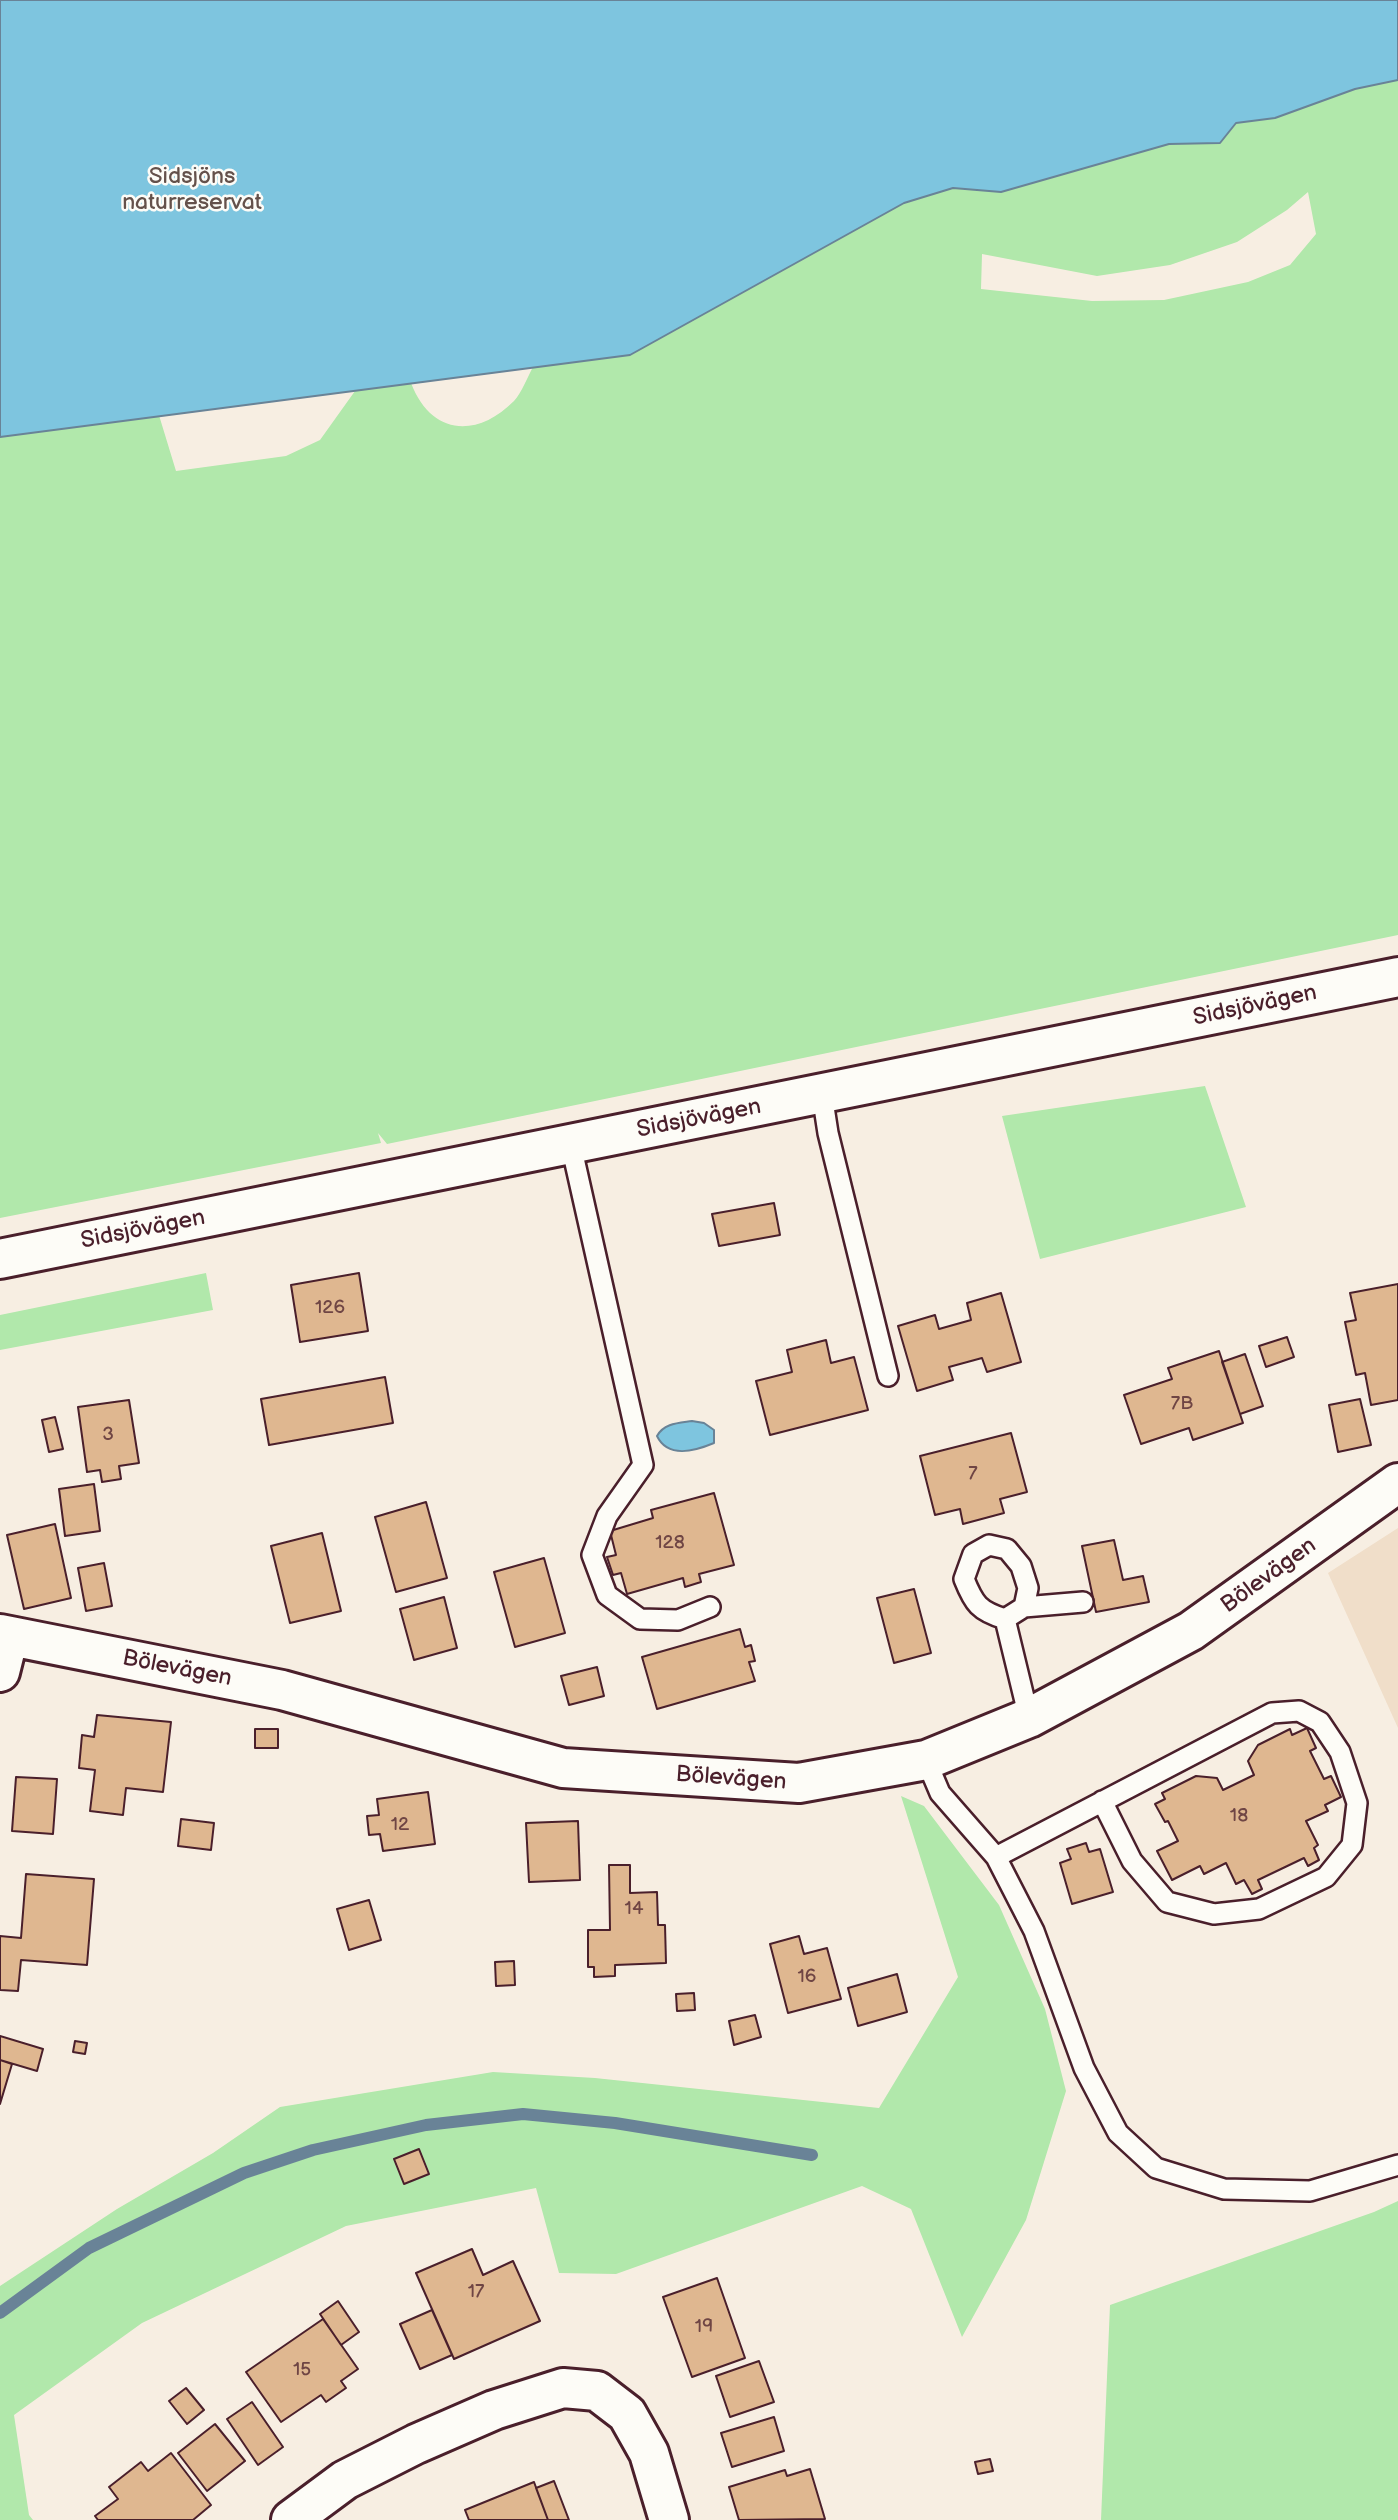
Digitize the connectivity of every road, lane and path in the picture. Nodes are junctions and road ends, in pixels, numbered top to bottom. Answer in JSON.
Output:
{"nodes":[{"id":1,"x":1398,"y":977,"type":"edge"},
{"id":2,"x":822,"y":1094,"type":"junction"},
{"id":3,"x":570,"y":1145,"type":"junction"},
{"id":4,"x":0,"y":1259,"type":"edge"},
{"id":5,"x":888,"y":1376,"type":"dead end"},
{"id":6,"x":1397,"y":1485,"type":"edge"},
{"id":7,"x":1083,"y":1602,"type":"dead end"},
{"id":8,"x":710,"y":1607,"type":"dead end"},
{"id":9,"x":1024,"y":1607,"type":"junction"},
{"id":10,"x":1005,"y":1619,"type":"junction"},
{"id":11,"x":3,"y":1648,"type":"edge"},
{"id":12,"x":1029,"y":1718,"type":"junction"},
{"id":13,"x":926,"y":1760,"type":"junction"},
{"id":14,"x":1102,"y":1801,"type":"junction"},
{"id":15,"x":996,"y":1857,"type":"junction"},
{"id":16,"x":1398,"y":2165,"type":"edge"},
{"id":17,"x":291,"y":2520,"type":"edge"},
{"id":18,"x":669,"y":2520,"type":"edge"}],
"edges":[{"from":1,"to":2,"type":"street","name":"Sidsjövägen"},
{"from":2,"to":3,"type":"street","name":"Sidsjövägen"},
{"from":2,"to":5,"type":"lane"},
{"from":3,"to":4,"type":"street","name":"Sidsjövägen"},
{"from":3,"to":8,"type":"lane"},
{"from":6,"to":12,"type":"street","name":"Bölevägen"},
{"from":7,"to":9,"type":"lane"},
{"from":9,"to":10,"type":"lane"},
{"from":9,"to":10,"type":"lane"},
{"from":10,"to":12,"type":"lane"},
{"from":11,"to":13,"type":"street","name":"Bölevägen"},
{"from":12,"to":13,"type":"street","name":"Bölevägen"},
{"from":13,"to":15,"type":"lane"},
{"from":14,"to":14,"type":"lane"},
{"from":14,"to":15,"type":"lane"},
{"from":15,"to":16,"type":"lane"},
{"from":17,"to":18,"type":"street"}]}
